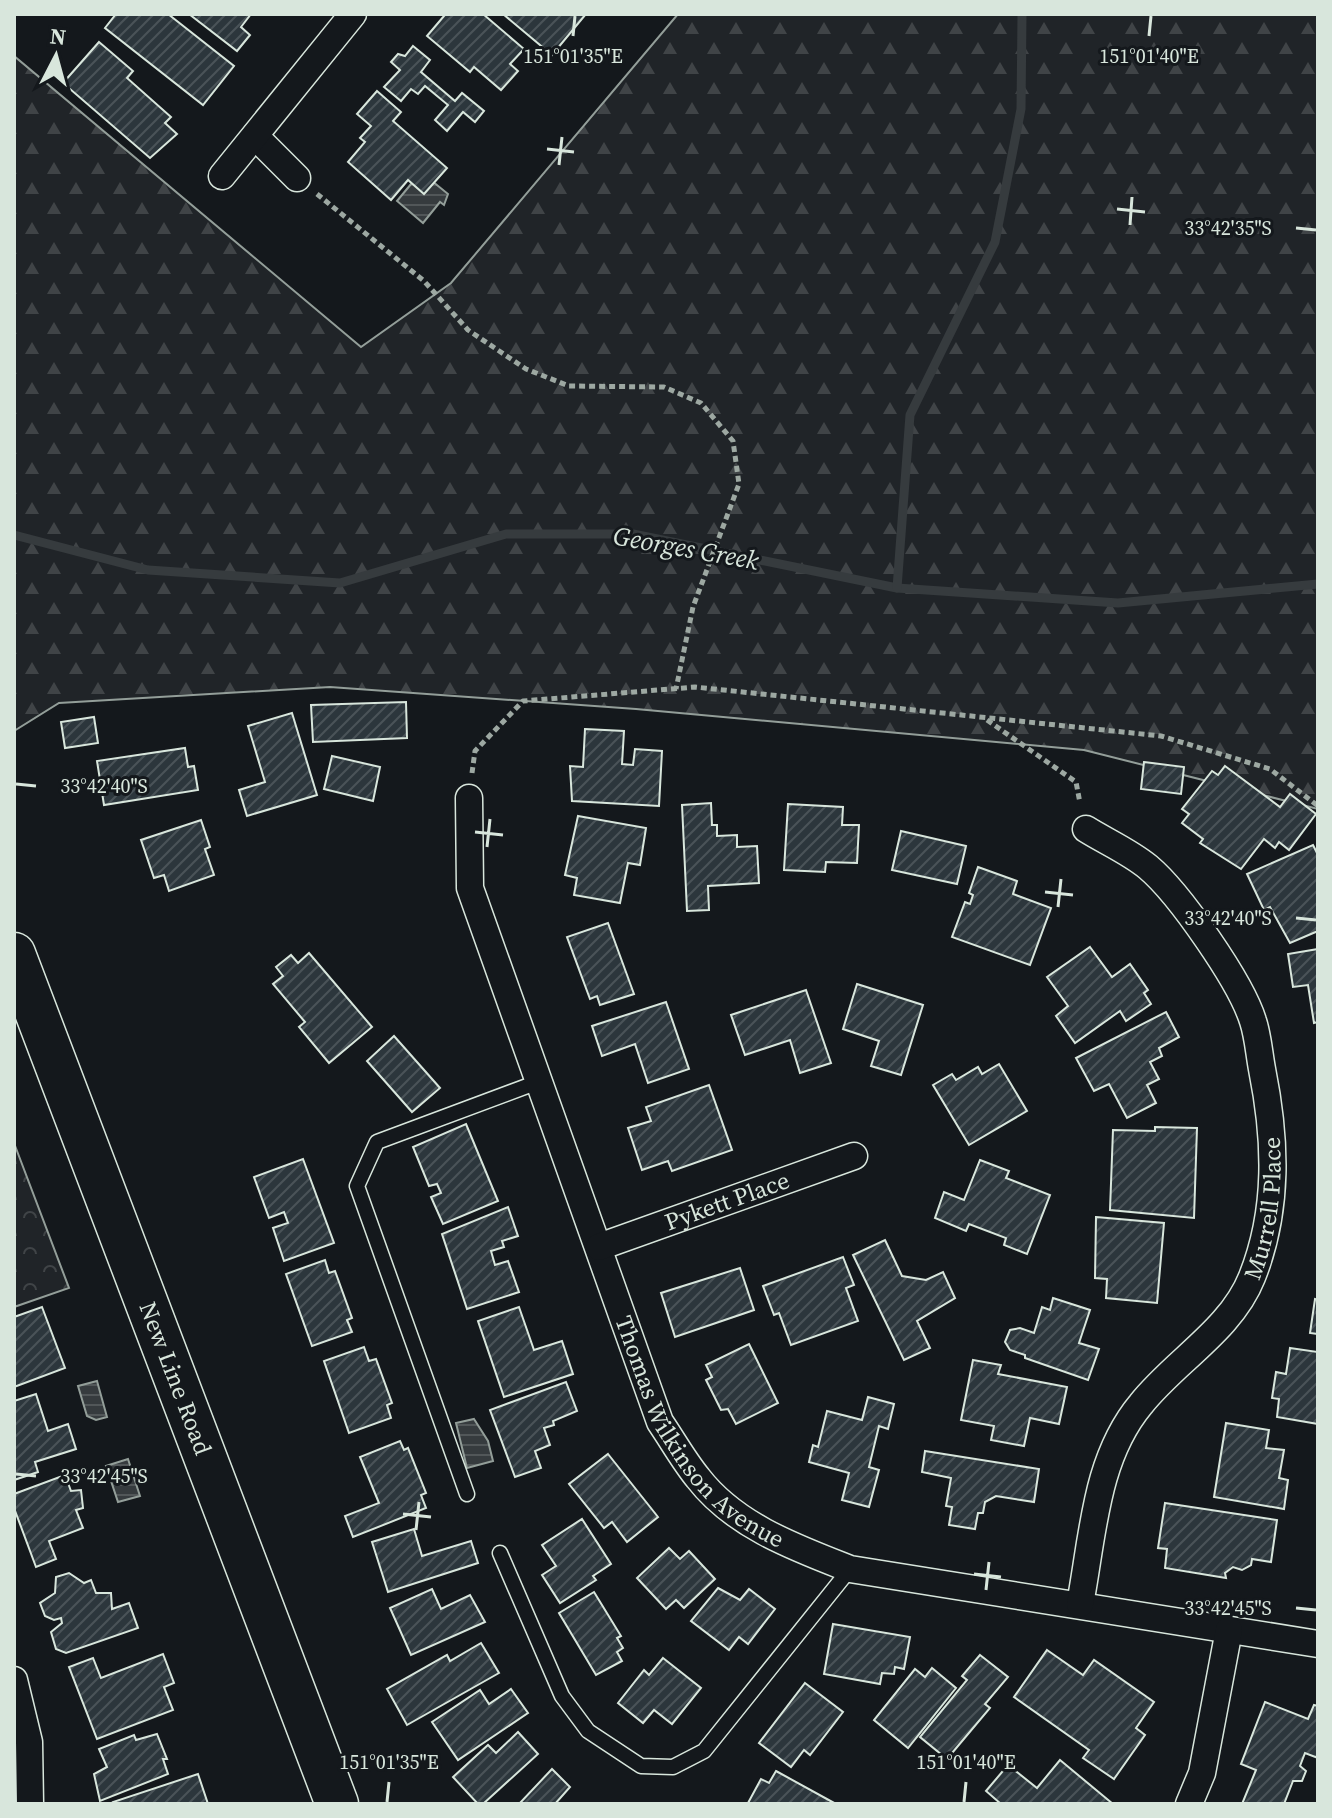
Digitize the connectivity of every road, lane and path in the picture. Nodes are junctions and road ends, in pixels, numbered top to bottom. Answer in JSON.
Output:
{"nodes":[{"id":1,"x":353,"y":14,"type":"edge"},
{"id":2,"x":255,"y":136,"type":"junction"},
{"id":3,"x":222,"y":176,"type":"dead end"},
{"id":4,"x":297,"y":178,"type":"joint"},
{"id":5,"x":676,"y":689,"type":"junction"},
{"id":6,"x":986,"y":719,"type":"junction"},
{"id":7,"x":469,"y":798,"type":"joint"},
{"id":8,"x":1318,"y":806,"type":"edge"},
{"id":9,"x":1086,"y":829,"type":"joint"},
{"id":10,"x":14,"y":954,"type":"edge"},
{"id":11,"x":538,"y":1082,"type":"junction"},
{"id":12,"x":854,"y":1156,"type":"dead end"},
{"id":13,"x":599,"y":1247,"type":"junction"},
{"id":14,"x":467,"y":1494,"type":"dead end"},
{"id":15,"x":500,"y":1553,"type":"dead end"},
{"id":16,"x":850,"y":1569,"type":"junction"},
{"id":17,"x":1080,"y":1604,"type":"junction"},
{"id":18,"x":1229,"y":1630,"type":"junction"},
{"id":19,"x":1318,"y":1644,"type":"edge"},
{"id":20,"x":14,"y":1680,"type":"edge"},
{"id":21,"x":30,"y":1804,"type":"edge"},
{"id":22,"x":337,"y":1804,"type":"edge"},
{"id":23,"x":1189,"y":1804,"type":"edge"}],
"edges":[{"from":1,"to":2,"type":"street"},
{"from":2,"to":3,"type":"street"},
{"from":2,"to":4,"type":"street"},
{"from":4,"to":5,"type":"path"},
{"from":5,"to":6,"type":"path"},
{"from":5,"to":7,"type":"path"},
{"from":6,"to":8,"type":"path"},
{"from":6,"to":9,"type":"path"},
{"from":7,"to":11,"type":"street","name":"Thomas Wilkinson Avenue"},
{"from":9,"to":17,"type":"street","name":"Murrell Place"},
{"from":10,"to":22,"type":"main road","name":"New Line Road"},
{"from":11,"to":13,"type":"street","name":"Thomas Wilkinson Avenue"},
{"from":11,"to":14,"type":"lane"},
{"from":12,"to":13,"type":"street","name":"Pykett Place"},
{"from":13,"to":16,"type":"street","name":"Thomas Wilkinson Avenue"},
{"from":15,"to":16,"type":"lane"},
{"from":16,"to":17,"type":"street","name":"Thomas Wilkinson Avenue"},
{"from":17,"to":18,"type":"street","name":"Thomas Wilkinson Avenue"},
{"from":18,"to":19,"type":"street","name":"Thomas Wilkinson Avenue"},
{"from":18,"to":23,"type":"street"},
{"from":20,"to":21,"type":"street"}]}
